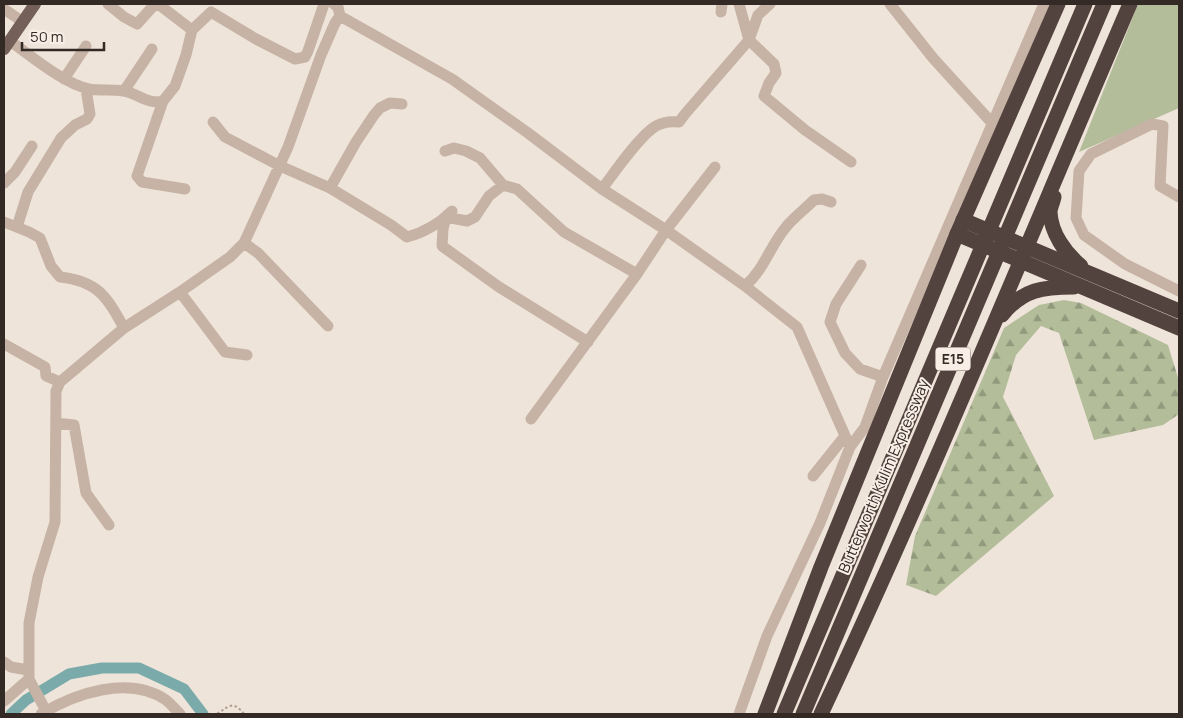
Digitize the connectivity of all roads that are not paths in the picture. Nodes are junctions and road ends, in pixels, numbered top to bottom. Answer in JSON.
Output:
{"nodes":[{"id":1,"x":35,"y":4,"type":"edge"},
{"id":2,"x":108,"y":4,"type":"edge"},
{"id":3,"x":156,"y":4,"type":"edge"},
{"id":4,"x":324,"y":4,"type":"edge"},
{"id":5,"x":739,"y":4,"type":"edge"},
{"id":6,"x":770,"y":4,"type":"edge"},
{"id":7,"x":890,"y":4,"type":"edge"},
{"id":8,"x":1044,"y":4,"type":"edge"},
{"id":9,"x":1058,"y":4,"type":"edge"},
{"id":10,"x":1085,"y":4,"type":"edge"},
{"id":11,"x":1104,"y":4,"type":"edge"},
{"id":12,"x":338,"y":8,"type":"edge"},
{"id":13,"x":1128,"y":8,"type":"edge"},
{"id":14,"x":4,"y":10,"type":"edge"},
{"id":15,"x":23,"y":22,"type":"junction"},
{"id":16,"x":192,"y":30,"type":"junction"},
{"id":17,"x":749,"y":40,"type":"junction"},
{"id":18,"x":7,"y":45,"type":"edge"},
{"id":19,"x":86,"y":46,"type":"dead end"},
{"id":20,"x":152,"y":49,"type":"dead end"},
{"id":21,"x":64,"y":79,"type":"junction"},
{"id":22,"x":86,"y":89,"type":"junction"},
{"id":23,"x":124,"y":91,"type":"junction"},
{"id":24,"x":163,"y":101,"type":"junction"},
{"id":25,"x":402,"y":104,"type":"dead end"},
{"id":26,"x":90,"y":114,"type":"junction"},
{"id":27,"x":213,"y":122,"type":"dead end"},
{"id":28,"x":992,"y":122,"type":"junction"},
{"id":29,"x":97,"y":126,"type":"dead end"},
{"id":30,"x":32,"y":146,"type":"dead end"},
{"id":31,"x":445,"y":151,"type":"dead end"},
{"id":32,"x":1064,"y":159,"type":"junction"},
{"id":33,"x":851,"y":162,"type":"dead end"},
{"id":34,"x":280,"y":166,"type":"junction"},
{"id":35,"x":715,"y":167,"type":"dead end"},
{"id":36,"x":4,"y":183,"type":"edge"},
{"id":37,"x":503,"y":185,"type":"junction"},
{"id":38,"x":330,"y":188,"type":"junction"},
{"id":39,"x":185,"y":189,"type":"dead end"},
{"id":40,"x":602,"y":189,"type":"junction"},
{"id":41,"x":1179,"y":197,"type":"edge"},
{"id":42,"x":831,"y":202,"type":"dead end"},
{"id":43,"x":449,"y":214,"type":"junction"},
{"id":44,"x":4,"y":222,"type":"edge"},
{"id":45,"x":17,"y":227,"type":"junction"},
{"id":46,"x":960,"y":227,"type":"junction"},
{"id":47,"x":666,"y":230,"type":"junction"},
{"id":48,"x":244,"y":244,"type":"junction"},
{"id":49,"x":1024,"y":254,"type":"junction"},
{"id":50,"x":861,"y":265,"type":"dead end"},
{"id":51,"x":637,"y":274,"type":"junction"},
{"id":52,"x":1086,"y":280,"type":"junction"},
{"id":53,"x":745,"y":286,"type":"junction"},
{"id":54,"x":1179,"y":291,"type":"edge"},
{"id":55,"x":180,"y":292,"type":"junction"},
{"id":56,"x":1179,"y":311,"type":"edge"},
{"id":57,"x":995,"y":324,"type":"junction"},
{"id":58,"x":328,"y":326,"type":"dead end"},
{"id":59,"x":124,"y":328,"type":"junction"},
{"id":60,"x":1179,"y":328,"type":"edge"},
{"id":61,"x":588,"y":342,"type":"junction"},
{"id":62,"x":4,"y":344,"type":"edge"},
{"id":63,"x":247,"y":355,"type":"dead end"},
{"id":64,"x":883,"y":377,"type":"junction"},
{"id":65,"x":60,"y":382,"type":"junction"},
{"id":66,"x":531,"y":419,"type":"dead end"},
{"id":67,"x":56,"y":423,"type":"junction"},
{"id":68,"x":845,"y":436,"type":"junction"},
{"id":69,"x":850,"y":447,"type":"junction"},
{"id":70,"x":813,"y":476,"type":"dead end"},
{"id":71,"x":109,"y":525,"type":"dead end"},
{"id":72,"x":4,"y":662,"type":"edge"},
{"id":73,"x":31,"y":679,"type":"junction"},
{"id":74,"x":4,"y":700,"type":"edge"},
{"id":75,"x":43,"y":710,"type":"edge"},
{"id":76,"x":180,"y":714,"type":"edge"},
{"id":77,"x":739,"y":714,"type":"edge"},
{"id":78,"x":765,"y":714,"type":"edge"},
{"id":79,"x":784,"y":714,"type":"edge"},
{"id":80,"x":802,"y":714,"type":"edge"},
{"id":81,"x":822,"y":714,"type":"edge"}],
"edges":[{"from":1,"to":15,"type":"main road"},
{"from":2,"to":3,"type":"street"},
{"from":3,"to":16,"type":"street"},
{"from":4,"to":16,"type":"street"},
{"from":5,"to":17,"type":"street"},
{"from":6,"to":17,"type":"street"},
{"from":7,"to":28,"type":"street"},
{"from":8,"to":28,"type":"street"},
{"from":9,"to":46,"type":"highway"},
{"from":10,"to":79,"type":"highway","name":"Butterworth Kulim Expressway","number":"E15"},
{"from":11,"to":80,"type":"highway","name":"Butterworth Kulim Expressway","number":"E15"},
{"from":12,"to":34,"type":"street"},
{"from":12,"to":40,"type":"street"},
{"from":13,"to":32,"type":"highway"},
{"from":14,"to":15,"type":"street"},
{"from":15,"to":18,"type":"main road"},
{"from":16,"to":24,"type":"street"},
{"from":17,"to":33,"type":"street"},
{"from":17,"to":40,"type":"street"},
{"from":18,"to":21,"type":"street"},
{"from":19,"to":21,"type":"street"},
{"from":20,"to":23,"type":"street"},
{"from":21,"to":22,"type":"street"},
{"from":22,"to":23,"type":"street"},
{"from":22,"to":26,"type":"street"},
{"from":23,"to":24,"type":"street"},
{"from":24,"to":39,"type":"street"},
{"from":25,"to":38,"type":"street"},
{"from":26,"to":29,"type":"street"},
{"from":26,"to":45,"type":"street"},
{"from":27,"to":34,"type":"street"},
{"from":28,"to":64,"type":"street"},
{"from":30,"to":36,"type":"street"},
{"from":31,"to":37,"type":"street"},
{"from":32,"to":49,"type":"highway"},
{"from":32,"to":52,"type":"highway"},
{"from":34,"to":38,"type":"street"},
{"from":34,"to":48,"type":"street"},
{"from":35,"to":47,"type":"street"},
{"from":37,"to":43,"type":"street"},
{"from":37,"to":51,"type":"street"},
{"from":38,"to":43,"type":"street"},
{"from":40,"to":47,"type":"street"},
{"from":41,"to":54,"type":"street"},
{"from":42,"to":53,"type":"street"},
{"from":43,"to":61,"type":"street"},
{"from":44,"to":45,"type":"street"},
{"from":45,"to":59,"type":"street"},
{"from":46,"to":49,"type":"highway","bridge":true},
{"from":46,"to":78,"type":"highway"},
{"from":47,"to":51,"type":"street"},
{"from":47,"to":53,"type":"street"},
{"from":48,"to":55,"type":"street"},
{"from":48,"to":58,"type":"street"},
{"from":49,"to":52,"type":"highway"},
{"from":49,"to":57,"type":"highway"},
{"from":50,"to":64,"type":"street"},
{"from":51,"to":61,"type":"street"},
{"from":52,"to":56,"type":"highway"},
{"from":52,"to":57,"type":"highway"},
{"from":52,"to":60,"type":"highway"},
{"from":53,"to":68,"type":"street"},
{"from":55,"to":59,"type":"street"},
{"from":55,"to":63,"type":"street"},
{"from":57,"to":81,"type":"highway"},
{"from":59,"to":65,"type":"street"},
{"from":61,"to":66,"type":"street"},
{"from":62,"to":65,"type":"street"},
{"from":64,"to":69,"type":"street"},
{"from":65,"to":67,"type":"street"},
{"from":67,"to":71,"type":"street"},
{"from":67,"to":73,"type":"street"},
{"from":68,"to":69,"type":"street"},
{"from":68,"to":70,"type":"street"},
{"from":69,"to":77,"type":"street"},
{"from":72,"to":73,"type":"street"},
{"from":73,"to":74,"type":"street"},
{"from":73,"to":75,"type":"street"},
{"from":75,"to":76,"type":"street"}]}
